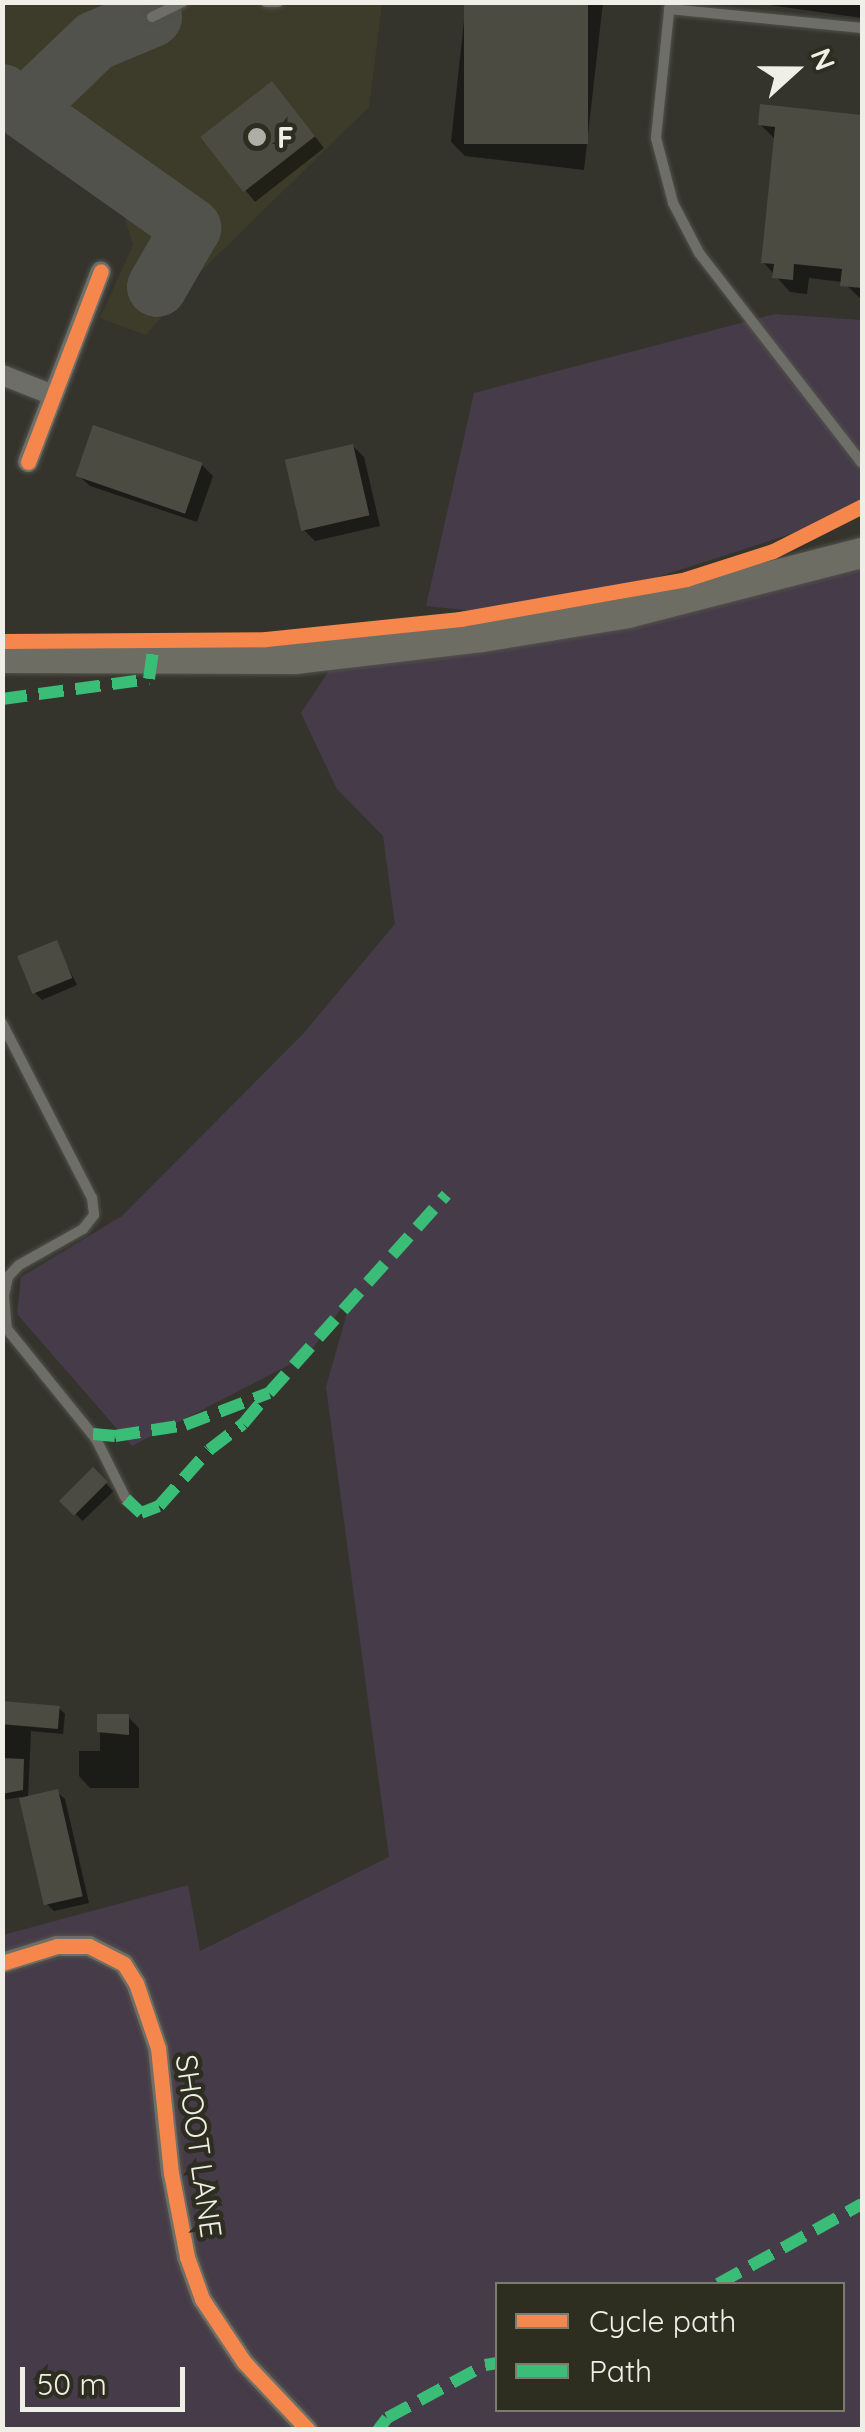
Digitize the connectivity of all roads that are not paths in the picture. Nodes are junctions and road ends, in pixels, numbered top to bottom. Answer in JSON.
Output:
{"nodes":[{"id":1,"x":183,"y":2,"type":"edge"},
{"id":2,"x":266,"y":2,"type":"edge"},
{"id":3,"x":278,"y":2,"type":"edge"},
{"id":4,"x":669,"y":6,"type":"edge"},
{"id":5,"x":152,"y":16,"type":"dead end"},
{"id":6,"x":862,"y":28,"type":"edge"},
{"id":7,"x":101,"y":271,"type":"dead end"},
{"id":8,"x":2,"y":375,"type":"edge"},
{"id":9,"x":53,"y":395,"type":"junction"},
{"id":10,"x":28,"y":462,"type":"dead end"},
{"id":11,"x":862,"y":463,"type":"edge"},
{"id":12,"x":862,"y":554,"type":"edge"},
{"id":13,"x":2,"y":658,"type":"edge"},
{"id":14,"x":2,"y":1023,"type":"edge"},
{"id":15,"x":126,"y":1499,"type":"dead end"},
{"id":16,"x":2,"y":1962,"type":"edge"},
{"id":17,"x":308,"y":2430,"type":"edge"}],
"edges":[{"from":1,"to":5,"type":"lane"},
{"from":2,"to":3,"type":"lane"},
{"from":4,"to":6,"type":"lane"},
{"from":4,"to":11,"type":"lane"},
{"from":7,"to":9,"type":"street"},
{"from":8,"to":9,"type":"street"},
{"from":9,"to":10,"type":"street"},
{"from":12,"to":13,"type":"main road"},
{"from":14,"to":15,"type":"lane"},
{"from":16,"to":17,"type":"street","name":"SHOOT LANE"}]}
